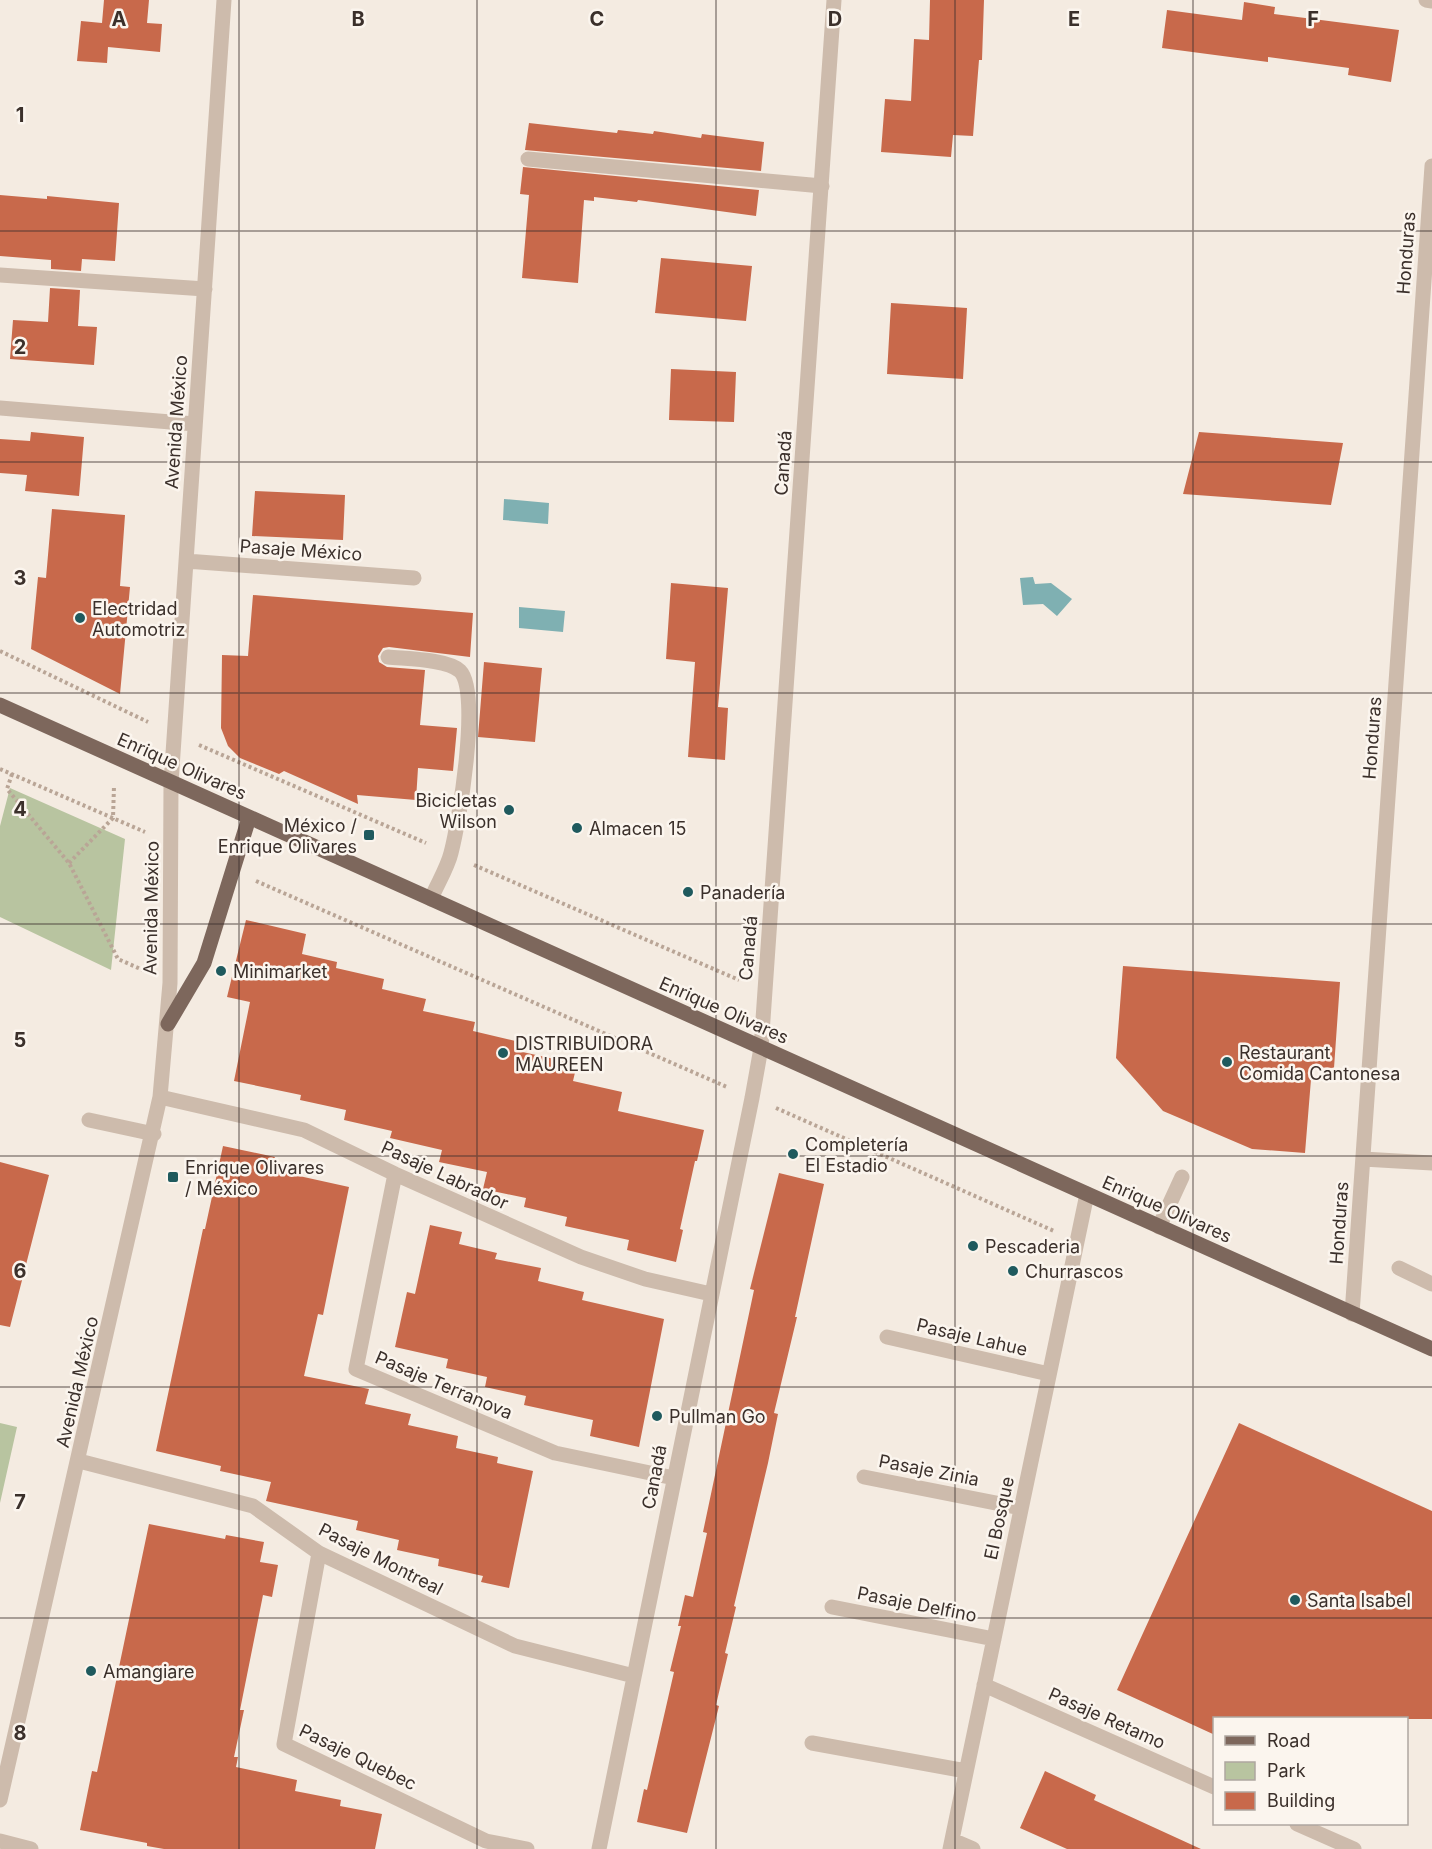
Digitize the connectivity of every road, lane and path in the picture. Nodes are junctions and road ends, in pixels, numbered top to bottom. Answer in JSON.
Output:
{"nodes":[{"id":1,"x":224,"y":0,"type":"edge"},
{"id":2,"x":834,"y":0,"type":"edge"},
{"id":3,"x":1426,"y":0,"type":"edge"},
{"id":4,"x":1432,"y":1,"type":"edge"},
{"id":5,"x":528,"y":159,"type":"dead end"},
{"id":6,"x":1432,"y":166,"type":"edge"},
{"id":7,"x":822,"y":186,"type":"junction"},
{"id":8,"x":0,"y":275,"type":"edge"},
{"id":9,"x":205,"y":289,"type":"junction"},
{"id":10,"x":0,"y":408,"type":"edge"},
{"id":11,"x":195,"y":424,"type":"junction"},
{"id":12,"x":186,"y":561,"type":"junction"},
{"id":13,"x":414,"y":578,"type":"dead end"},
{"id":14,"x":0,"y":651,"type":"edge"},
{"id":15,"x":388,"y":657,"type":"dead end"},
{"id":16,"x":0,"y":705,"type":"edge"},
{"id":17,"x":174,"y":734,"type":"junction"},
{"id":18,"x":0,"y":768,"type":"edge"},
{"id":19,"x":12,"y":774,"type":"junction"},
{"id":20,"x":171,"y":783,"type":"junction"},
{"id":21,"x":113,"y":818,"type":"junction"},
{"id":22,"x":249,"y":818,"type":"junction"},
{"id":23,"x":172,"y":844,"type":"junction"},
{"id":24,"x":69,"y":863,"type":"junction"},
{"id":25,"x":233,"y":871,"type":"junction"},
{"id":26,"x":430,"y":899,"type":"junction"},
{"id":27,"x":170,"y":983,"type":"junction"},
{"id":28,"x":168,"y":1024,"type":"junction"},
{"id":29,"x":761,"y":1048,"type":"junction"},
{"id":30,"x":160,"y":1098,"type":"junction"},
{"id":31,"x":752,"y":1098,"type":"junction"},
{"id":32,"x":89,"y":1120,"type":"dead end"},
{"id":33,"x":154,"y":1134,"type":"junction"},
{"id":34,"x":1363,"y":1159,"type":"junction"},
{"id":35,"x":1432,"y":1163,"type":"edge"},
{"id":36,"x":394,"y":1174,"type":"junction"},
{"id":37,"x":1182,"y":1177,"type":"dead end"},
{"id":38,"x":1087,"y":1194,"type":"junction"},
{"id":39,"x":1160,"y":1227,"type":"junction"},
{"id":40,"x":1077,"y":1241,"type":"junction"},
{"id":41,"x":1399,"y":1268,"type":"dead end"},
{"id":42,"x":1432,"y":1284,"type":"edge"},
{"id":43,"x":711,"y":1294,"type":"junction"},
{"id":44,"x":1352,"y":1314,"type":"junction"},
{"id":45,"x":887,"y":1337,"type":"dead end"},
{"id":46,"x":1432,"y":1347,"type":"edge"},
{"id":47,"x":1049,"y":1374,"type":"junction"},
{"id":48,"x":79,"y":1461,"type":"junction"},
{"id":49,"x":864,"y":1477,"type":"dead end"},
{"id":50,"x":674,"y":1478,"type":"junction"},
{"id":51,"x":1021,"y":1508,"type":"junction"},
{"id":52,"x":320,"y":1553,"type":"junction"},
{"id":53,"x":832,"y":1607,"type":"dead end"},
{"id":54,"x":994,"y":1640,"type":"junction"},
{"id":55,"x":634,"y":1676,"type":"junction"},
{"id":56,"x":984,"y":1685,"type":"junction"},
{"id":57,"x":812,"y":1743,"type":"dead end"},
{"id":58,"x":966,"y":1771,"type":"junction"},
{"id":59,"x":1213,"y":1786,"type":"edge"},
{"id":60,"x":0,"y":1800,"type":"edge"},
{"id":61,"x":1299,"y":1825,"type":"edge"},
{"id":62,"x":0,"y":1841,"type":"edge"},
{"id":63,"x":951,"y":1844,"type":"edge"},
{"id":64,"x":31,"y":1849,"type":"edge"},
{"id":65,"x":527,"y":1849,"type":"edge"},
{"id":66,"x":599,"y":1849,"type":"edge"},
{"id":67,"x":973,"y":1849,"type":"edge"},
{"id":68,"x":1354,"y":1849,"type":"edge"}],
"edges":[{"from":1,"to":9,"type":"street","name":"Avenida México"},
{"from":2,"to":7,"type":"street","name":"Canadá"},
{"from":3,"to":4,"type":"street"},
{"from":5,"to":7,"type":"street"},
{"from":6,"to":34,"type":"street","name":"Honduras"},
{"from":7,"to":29,"type":"street","name":"Canadá"},
{"from":8,"to":9,"type":"street"},
{"from":9,"to":11,"type":"street","name":"Avenida México"},
{"from":10,"to":11,"type":"street"},
{"from":11,"to":12,"type":"street","name":"Avenida México"},
{"from":12,"to":13,"type":"street","name":"Pasaje México"},
{"from":12,"to":17,"type":"street","name":"Avenida México"},
{"from":14,"to":17,"type":"path"},
{"from":15,"to":26,"type":"street"},
{"from":16,"to":20,"type":"main road","name":"Enrique Olivares"},
{"from":17,"to":20,"type":"street","name":"Avenida México"},
{"from":18,"to":19,"type":"path"},
{"from":19,"to":21,"type":"path"},
{"from":19,"to":24,"type":"path"},
{"from":20,"to":22,"type":"main road","name":"Enrique Olivares"},
{"from":20,"to":23,"type":"street","name":"Avenida México"},
{"from":21,"to":23,"type":"path"},
{"from":21,"to":24,"type":"path"},
{"from":22,"to":25,"type":"main road"},
{"from":22,"to":26,"type":"main road","name":"Enrique Olivares"},
{"from":23,"to":27,"type":"street","name":"Avenida México"},
{"from":24,"to":27,"type":"path"},
{"from":25,"to":28,"type":"main road"},
{"from":25,"to":31,"type":"path"},
{"from":26,"to":29,"type":"main road","name":"Enrique Olivares"},
{"from":27,"to":28,"type":"street","name":"Avenida México"},
{"from":28,"to":30,"type":"street","name":"Avenida México"},
{"from":29,"to":31,"type":"street","name":"Canadá"},
{"from":29,"to":38,"type":"main road","name":"Enrique Olivares"},
{"from":30,"to":33,"type":"street","name":"Avenida México"},
{"from":30,"to":36,"type":"street","name":"Pasaje Labrador"},
{"from":31,"to":40,"type":"path"},
{"from":31,"to":43,"type":"street","name":"Canadá"},
{"from":32,"to":33,"type":"street"},
{"from":33,"to":48,"type":"street","name":"Avenida México"},
{"from":34,"to":35,"type":"street"},
{"from":34,"to":44,"type":"street","name":"Honduras"},
{"from":36,"to":43,"type":"street","name":"Pasaje Labrador"},
{"from":36,"to":50,"type":"street","name":"Pasaje Terranova"},
{"from":37,"to":39,"type":"street"},
{"from":38,"to":39,"type":"main road","name":"Enrique Olivares"},
{"from":38,"to":40,"type":"street","name":"El Bosque"},
{"from":39,"to":44,"type":"main road","name":"Enrique Olivares"},
{"from":40,"to":47,"type":"street","name":"El Bosque"},
{"from":41,"to":42,"type":"street"},
{"from":43,"to":50,"type":"street","name":"Canadá"},
{"from":44,"to":46,"type":"main road","name":"Enrique Olivares"},
{"from":45,"to":47,"type":"street","name":"Pasaje Lahue"},
{"from":47,"to":51,"type":"street","name":"El Bosque"},
{"from":48,"to":52,"type":"street","name":"Pasaje Montreal"},
{"from":48,"to":60,"type":"street","name":"Avenida México"},
{"from":49,"to":51,"type":"street","name":"Pasaje Zinia"},
{"from":50,"to":55,"type":"street","name":"Canadá"},
{"from":51,"to":54,"type":"street","name":"El Bosque"},
{"from":52,"to":55,"type":"street","name":"Pasaje Montreal"},
{"from":52,"to":65,"type":"street","name":"Pasaje Quebec"},
{"from":53,"to":54,"type":"street","name":"Pasaje Delfino"},
{"from":54,"to":56,"type":"street","name":"El Bosque"},
{"from":55,"to":66,"type":"street","name":"Canadá"},
{"from":56,"to":58,"type":"street","name":"El Bosque"},
{"from":56,"to":59,"type":"street","name":"Pasaje Retamo"},
{"from":57,"to":58,"type":"street"},
{"from":58,"to":63,"type":"street","name":"El Bosque"},
{"from":61,"to":68,"type":"street"},
{"from":62,"to":64,"type":"street"},
{"from":63,"to":67,"type":"street"}]}
